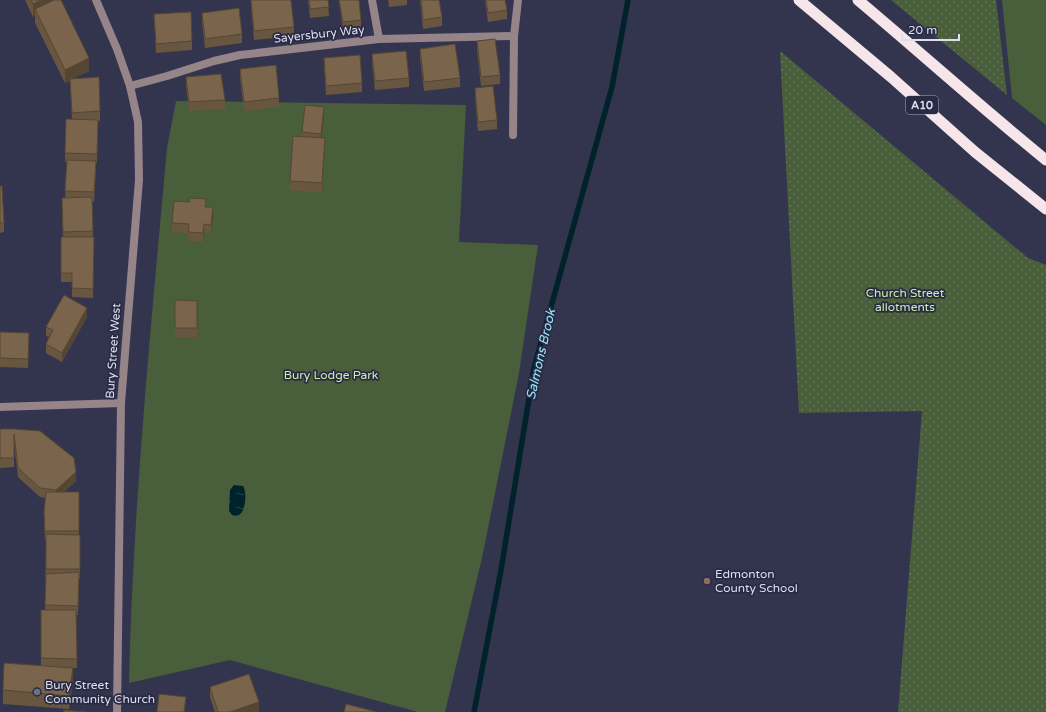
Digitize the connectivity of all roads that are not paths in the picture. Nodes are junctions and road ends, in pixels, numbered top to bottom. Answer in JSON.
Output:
{"nodes":[{"id":1,"x":96,"y":0,"type":"edge"},
{"id":2,"x":372,"y":0,"type":"edge"},
{"id":3,"x":518,"y":0,"type":"edge"},
{"id":4,"x":799,"y":0,"type":"edge"},
{"id":5,"x":858,"y":0,"type":"edge"},
{"id":6,"x":514,"y":36,"type":"junction"},
{"id":7,"x":379,"y":39,"type":"junction"},
{"id":8,"x":130,"y":86,"type":"junction"},
{"id":9,"x":513,"y":135,"type":"dead end"},
{"id":10,"x":1046,"y":160,"type":"edge"},
{"id":11,"x":1046,"y":209,"type":"edge"},
{"id":12,"x":121,"y":403,"type":"junction"},
{"id":13,"x":0,"y":407,"type":"edge"},
{"id":14,"x":117,"y":712,"type":"edge"}],
"edges":[{"from":1,"to":8,"type":"street","name":"Bury Street West"},
{"from":2,"to":7,"type":"street"},
{"from":3,"to":6,"type":"street"},
{"from":4,"to":11,"type":"highway","number":"A10"},
{"from":5,"to":10,"type":"highway"},
{"from":6,"to":7,"type":"street","name":"Sayersbury Way"},
{"from":6,"to":9,"type":"street"},
{"from":7,"to":8,"type":"street","name":"Sayersbury Way"},
{"from":8,"to":12,"type":"street","name":"Bury Street West"},
{"from":12,"to":13,"type":"street"},
{"from":12,"to":14,"type":"street","name":"Bury Street West"}]}
